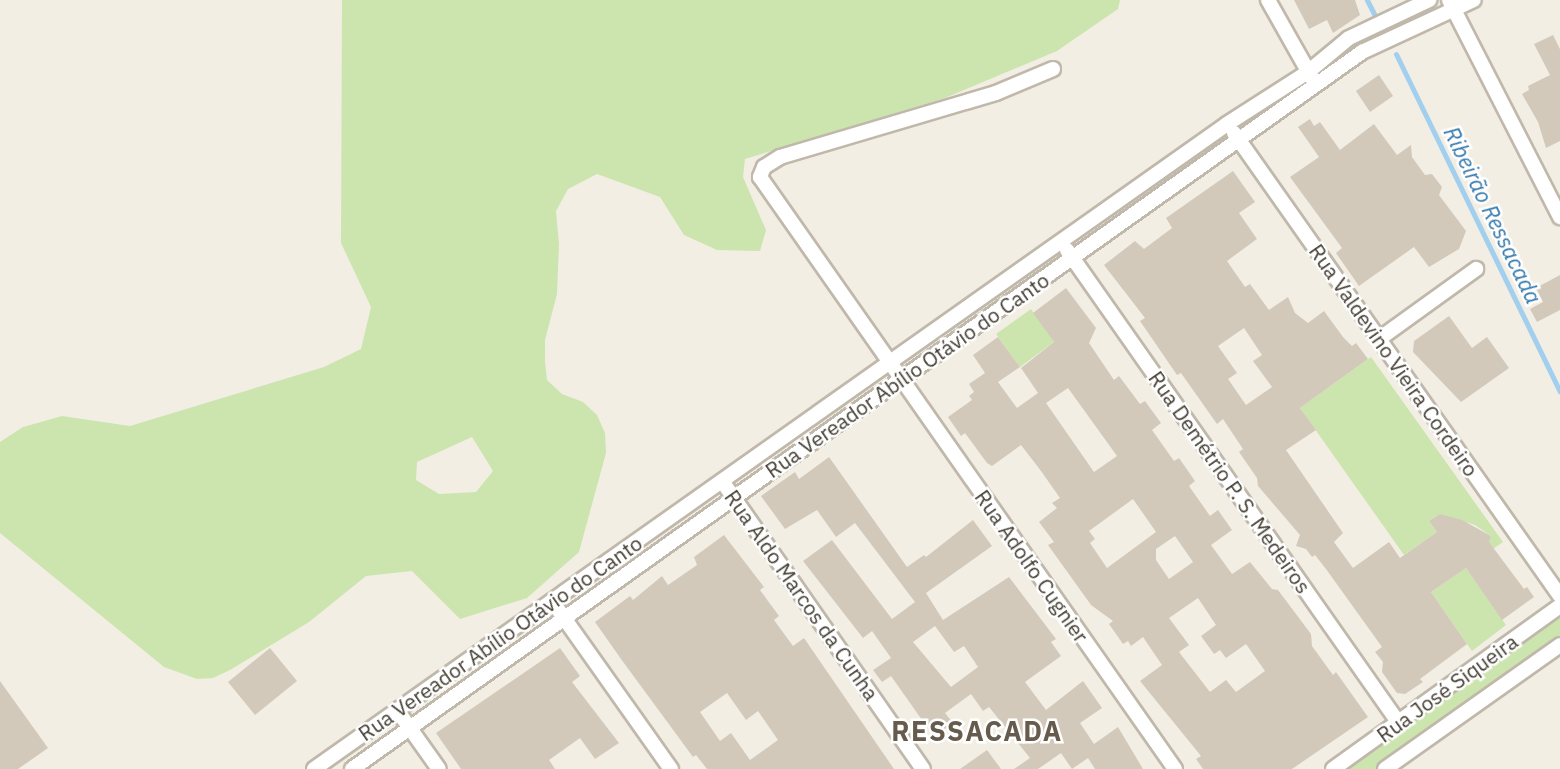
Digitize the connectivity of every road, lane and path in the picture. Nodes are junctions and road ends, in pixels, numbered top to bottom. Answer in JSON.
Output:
{"nodes":[{"id":1,"x":1268,"y":0,"type":"edge"},
{"id":2,"x":1429,"y":0,"type":"edge"},
{"id":3,"x":1474,"y":0,"type":"edge"},
{"id":4,"x":1451,"y":4,"type":"edge"},
{"id":5,"x":1053,"y":69,"type":"dead end"},
{"id":6,"x":1308,"y":72,"type":"junction"},
{"id":7,"x":1317,"y":84,"type":"junction"},
{"id":8,"x":1227,"y":124,"type":"junction"},
{"id":9,"x":1239,"y":140,"type":"junction"},
{"id":10,"x":1560,"y":217,"type":"edge"},
{"id":11,"x":1061,"y":241,"type":"junction"},
{"id":12,"x":1072,"y":258,"type":"junction"},
{"id":13,"x":1476,"y":269,"type":"dead end"},
{"id":14,"x":1379,"y":339,"type":"junction"},
{"id":15,"x":888,"y":363,"type":"junction"},
{"id":16,"x":900,"y":380,"type":"junction"},
{"id":17,"x":722,"y":481,"type":"junction"},
{"id":18,"x":734,"y":498,"type":"junction"},
{"id":19,"x":1560,"y":596,"type":"edge"},
{"id":20,"x":552,"y":601,"type":"junction"},
{"id":21,"x":1560,"y":606,"type":"edge"},
{"id":22,"x":564,"y":618,"type":"junction"},
{"id":23,"x":1560,"y":645,"type":"edge"},
{"id":24,"x":397,"y":710,"type":"junction"},
{"id":25,"x":1398,"y":722,"type":"junction"},
{"id":26,"x":410,"y":728,"type":"junction"},
{"id":27,"x":314,"y":769,"type":"edge"},
{"id":28,"x":352,"y":769,"type":"edge"},
{"id":29,"x":439,"y":769,"type":"edge"},
{"id":30,"x":671,"y":769,"type":"edge"},
{"id":31,"x":923,"y":769,"type":"edge"},
{"id":32,"x":1175,"y":769,"type":"edge"},
{"id":33,"x":1333,"y":769,"type":"edge"},
{"id":34,"x":1385,"y":769,"type":"edge"}],
"edges":[{"from":1,"to":6,"type":"street"},
{"from":2,"to":6,"type":"street","name":"Rua Vereador Abílio Otávio do Canto"},
{"from":3,"to":4,"type":"street","name":"Rua Vereador Abílio Otávio do Canto"},
{"from":4,"to":7,"type":"street","name":"Rua Vereador Abílio Otávio do Canto"},
{"from":4,"to":10,"type":"street"},
{"from":5,"to":15,"type":"street","name":"Rua Adolfo Cugnier"},
{"from":6,"to":7,"type":"street"},
{"from":6,"to":8,"type":"street","name":"Rua Vereador Abílio Otávio do Canto"},
{"from":7,"to":9,"type":"street","name":"Rua Vereador Abílio Otávio do Canto"},
{"from":8,"to":9,"type":"street","name":"Rua Valdevino Vieira Cordeiro"},
{"from":8,"to":11,"type":"street","name":"Rua Vereador Abílio Otávio do Canto"},
{"from":9,"to":12,"type":"street","name":"Rua Vereador Abílio Otávio do Canto"},
{"from":9,"to":14,"type":"street","name":"Rua Valdevino Vieira Cordeiro"},
{"from":11,"to":12,"type":"street","name":"Rua Demétrio P. S. Medeiros"},
{"from":11,"to":15,"type":"street","name":"Rua Vereador Abílio Otávio do Canto"},
{"from":12,"to":16,"type":"street","name":"Rua Vereador Abílio Otávio do Canto"},
{"from":12,"to":25,"type":"street","name":"Rua Demétrio P. S. Medeiros"},
{"from":13,"to":14,"type":"street"},
{"from":14,"to":19,"type":"street","name":"Rua Valdevino Vieira Cordeiro"},
{"from":15,"to":16,"type":"street","name":"Rua Adolfo Cugnier"},
{"from":15,"to":17,"type":"street","name":"Rua Vereador Abílio Otávio do Canto"},
{"from":16,"to":18,"type":"street","name":"Rua Vereador Abílio Otávio do Canto"},
{"from":16,"to":32,"type":"street","name":"Rua Adolfo Cugnier"},
{"from":17,"to":18,"type":"street","name":"Rua Aldo Marcos da Cunha"},
{"from":17,"to":20,"type":"street","name":"Rua Vereador Abílio Otávio do Canto"},
{"from":18,"to":22,"type":"street","name":"Rua Vereador Abílio Otávio do Canto"},
{"from":18,"to":31,"type":"street","name":"Rua Aldo Marcos da Cunha"},
{"from":20,"to":22,"type":"street"},
{"from":20,"to":24,"type":"street","name":"Rua Vereador Abílio Otávio do Canto"},
{"from":21,"to":25,"type":"street","name":"Rua José Siqueira"},
{"from":22,"to":26,"type":"street","name":"Rua Vereador Abílio Otávio do Canto"},
{"from":22,"to":30,"type":"street"},
{"from":23,"to":34,"type":"street","name":"Rua José Siqueira"},
{"from":24,"to":26,"type":"street"},
{"from":24,"to":27,"type":"street","name":"Rua Vereador Abílio Otávio do Canto"},
{"from":25,"to":33,"type":"street","name":"Rua José Siqueira"},
{"from":26,"to":28,"type":"street","name":"Rua Vereador Abílio Otávio do Canto"},
{"from":26,"to":29,"type":"street"}]}
